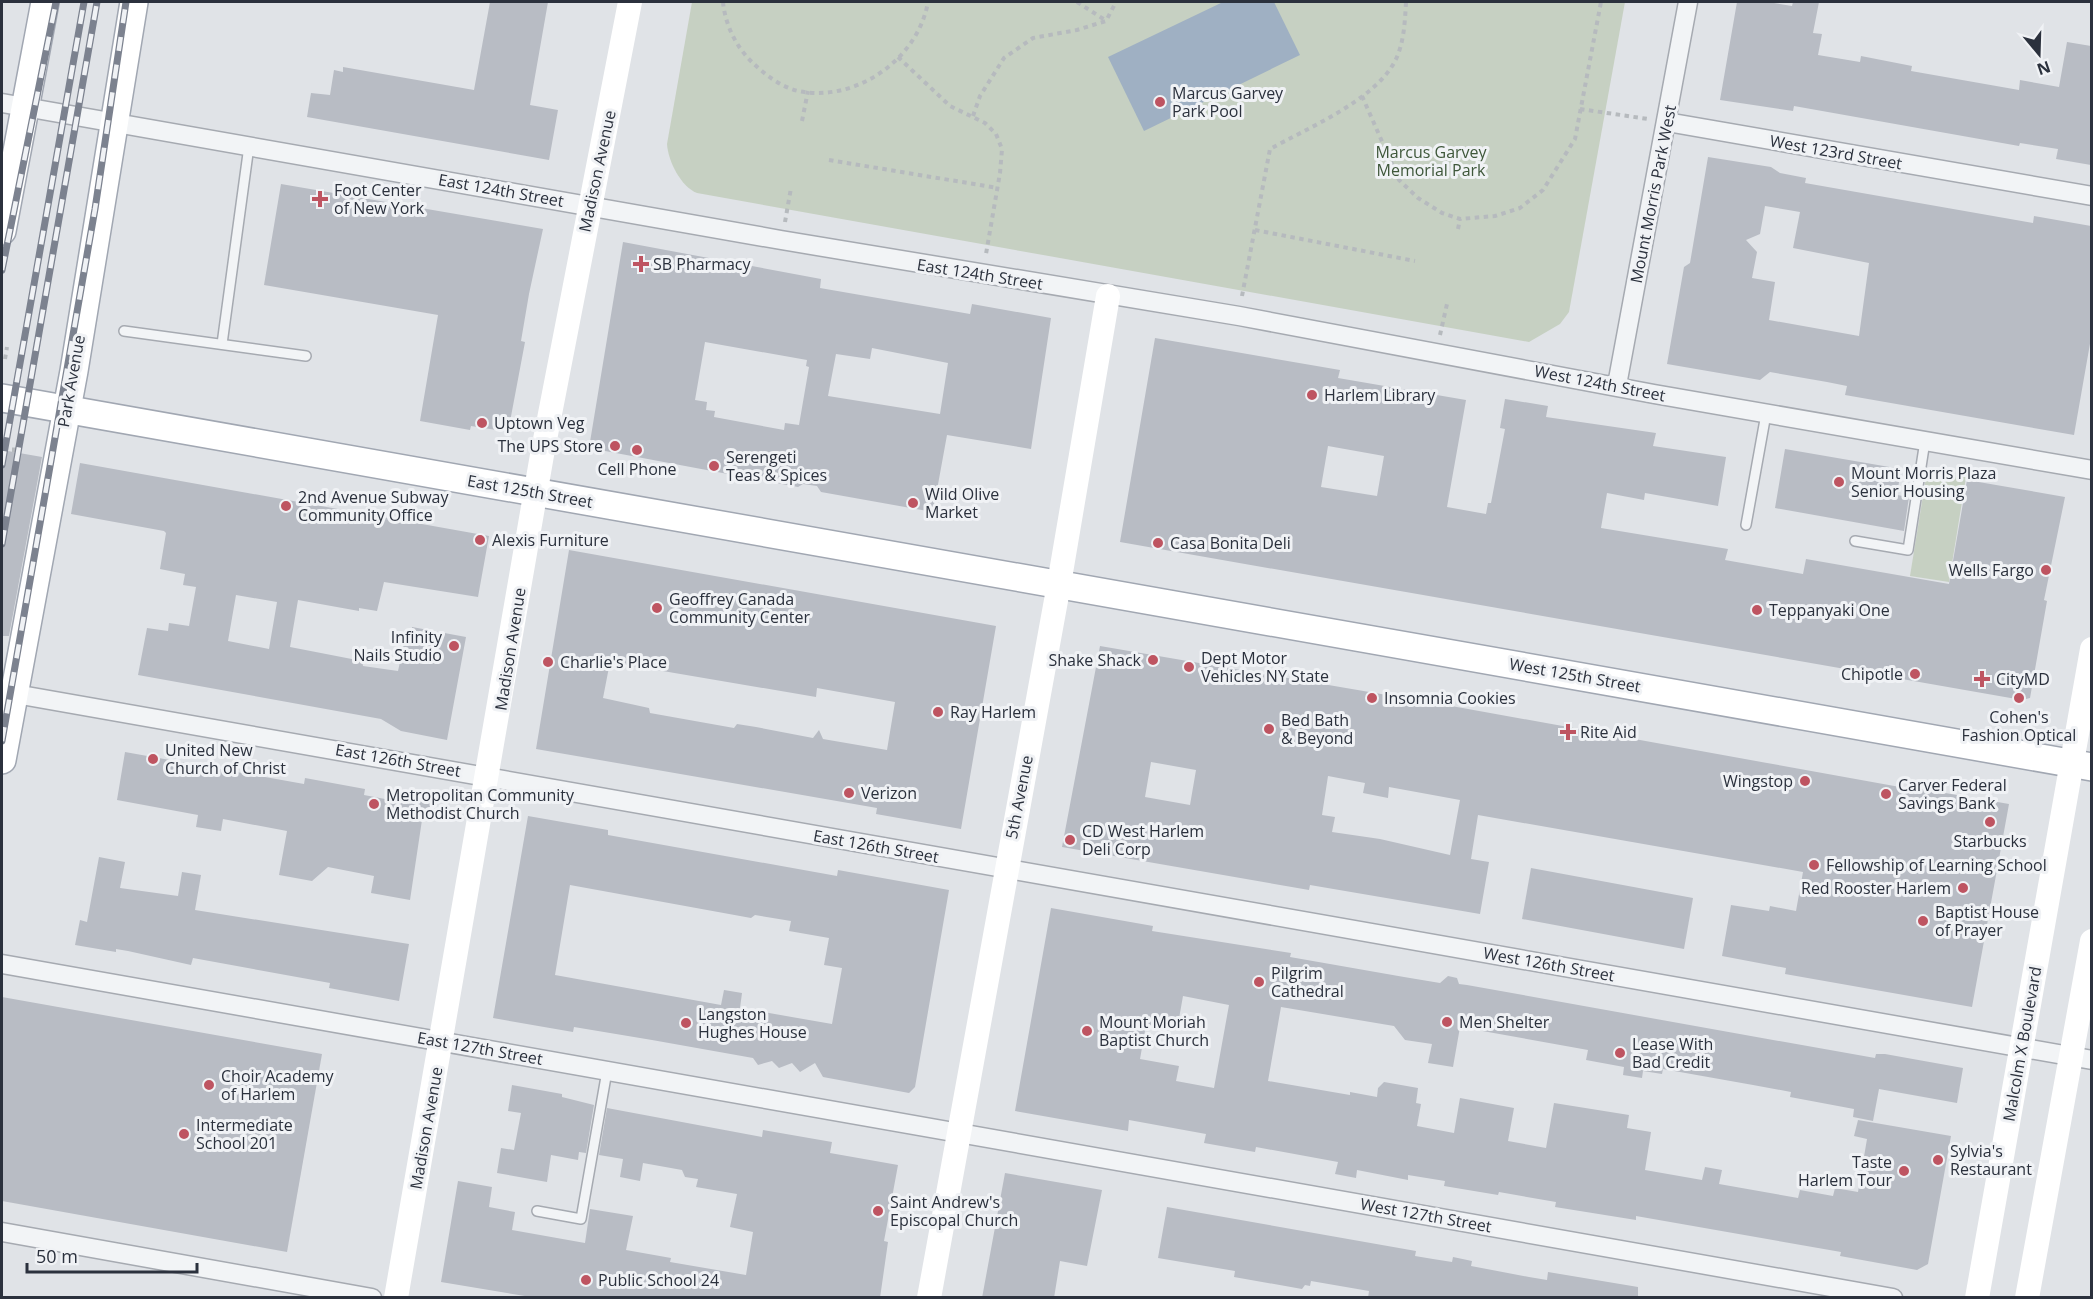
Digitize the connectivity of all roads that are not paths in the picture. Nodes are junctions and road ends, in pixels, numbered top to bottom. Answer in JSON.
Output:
{"nodes":[{"id":1,"x":45,"y":2,"type":"edge"},
{"id":2,"x":134,"y":2,"type":"edge"},
{"id":3,"x":630,"y":2,"type":"edge"},
{"id":4,"x":1688,"y":2,"type":"edge"},
{"id":5,"x":13,"y":105,"type":"edge"},
{"id":6,"x":1667,"y":122,"type":"junction"},
{"id":7,"x":115,"y":123,"type":"junction"},
{"id":8,"x":249,"y":146,"type":"junction"},
{"id":9,"x":2091,"y":196,"type":"edge"},
{"id":10,"x":590,"y":206,"type":"junction"},
{"id":11,"x":2,"y":231,"type":"edge"},
{"id":12,"x":1108,"y":296,"type":"junction"},
{"id":13,"x":124,"y":331,"type":"dead end"},
{"id":14,"x":222,"y":344,"type":"junction"},
{"id":15,"x":306,"y":356,"type":"dead end"},
{"id":16,"x":1617,"y":386,"type":"junction"},
{"id":17,"x":2,"y":398,"type":"edge"},
{"id":18,"x":66,"y":409,"type":"junction"},
{"id":19,"x":1766,"y":414,"type":"junction"},
{"id":20,"x":1925,"y":441,"type":"junction"},
{"id":21,"x":2091,"y":470,"type":"edge"},
{"id":22,"x":536,"y":493,"type":"junction"},
{"id":23,"x":1746,"y":525,"type":"dead end"},
{"id":24,"x":1855,"y":541,"type":"dead end"},
{"id":25,"x":1059,"y":584,"type":"junction"},
{"id":26,"x":2091,"y":649,"type":"edge"},
{"id":27,"x":8,"y":693,"type":"edge"},
{"id":28,"x":2,"y":760,"type":"edge"},
{"id":29,"x":2082,"y":765,"type":"edge"},
{"id":30,"x":488,"y":776,"type":"junction"},
{"id":31,"x":1006,"y":868,"type":"junction"},
{"id":32,"x":2091,"y":941,"type":"edge"},
{"id":33,"x":2,"y":964,"type":"edge"},
{"id":34,"x":441,"y":1041,"type":"junction"},
{"id":35,"x":2023,"y":1048,"type":"junction"},
{"id":36,"x":2081,"y":1058,"type":"edge"},
{"id":37,"x":607,"y":1071,"type":"junction"},
{"id":38,"x":958,"y":1132,"type":"junction"},
{"id":39,"x":537,"y":1211,"type":"dead end"},
{"id":40,"x":2,"y":1232,"type":"edge"},
{"id":41,"x":372,"y":1298,"type":"edge"},
{"id":42,"x":396,"y":1298,"type":"edge"},
{"id":43,"x":929,"y":1298,"type":"edge"},
{"id":44,"x":1893,"y":1298,"type":"edge"},
{"id":45,"x":1977,"y":1298,"type":"edge"},
{"id":46,"x":2027,"y":1298,"type":"edge"}],
"edges":[{"from":1,"to":5,"type":"main road"},
{"from":2,"to":7,"type":"main road","name":"Park Avenue"},
{"from":3,"to":10,"type":"main road","name":"Madison Avenue"},
{"from":4,"to":6,"type":"street","name":"Mount Morris Park West"},
{"from":5,"to":7,"type":"street","name":"East 124th Street"},
{"from":5,"to":11,"type":"main road"},
{"from":6,"to":9,"type":"street","name":"West 123rd Street"},
{"from":6,"to":16,"type":"street","name":"Mount Morris Park West"},
{"from":7,"to":8,"type":"street","name":"East 124th Street"},
{"from":7,"to":18,"type":"main road","name":"Park Avenue"},
{"from":8,"to":10,"type":"street","name":"East 124th Street"},
{"from":8,"to":14,"type":"lane"},
{"from":10,"to":12,"type":"street","name":"East 124th Street"},
{"from":10,"to":22,"type":"main road","name":"Madison Avenue"},
{"from":12,"to":16,"type":"street","name":"West 124th Street"},
{"from":12,"to":25,"type":"main road","name":"5th Avenue"},
{"from":13,"to":14,"type":"lane"},
{"from":14,"to":15,"type":"lane"},
{"from":16,"to":19,"type":"street","name":"West 124th Street"},
{"from":17,"to":18,"type":"main road","name":"East 125th Street"},
{"from":18,"to":22,"type":"main road","name":"East 125th Street"},
{"from":18,"to":27,"type":"main road","name":"Park Avenue"},
{"from":19,"to":20,"type":"street","name":"West 124th Street"},
{"from":19,"to":23,"type":"lane"},
{"from":20,"to":21,"type":"street","name":"West 124th Street"},
{"from":20,"to":24,"type":"lane"},
{"from":22,"to":25,"type":"main road","name":"East 125th Street"},
{"from":22,"to":30,"type":"main road","name":"Madison Avenue"},
{"from":25,"to":29,"type":"main road","name":"West 125th Street"},
{"from":25,"to":31,"type":"main road","name":"5th Avenue"},
{"from":26,"to":29,"type":"main road","name":"Malcolm X Boulevard"},
{"from":27,"to":28,"type":"main road","name":"Park Avenue"},
{"from":27,"to":30,"type":"street","name":"East 126th Street"},
{"from":29,"to":35,"type":"main road","name":"Malcolm X Boulevard"},
{"from":30,"to":31,"type":"street","name":"East 126th Street"},
{"from":30,"to":34,"type":"main road","name":"Madison Avenue"},
{"from":31,"to":35,"type":"street","name":"West 126th Street"},
{"from":31,"to":38,"type":"main road","name":"5th Avenue"},
{"from":32,"to":36,"type":"main road"},
{"from":33,"to":34,"type":"street","name":"East 127th Street"},
{"from":34,"to":37,"type":"street","name":"East 127th Street"},
{"from":34,"to":42,"type":"main road","name":"Madison Avenue"},
{"from":35,"to":36,"type":"street","name":"West 126th Street"},
{"from":35,"to":45,"type":"main road","name":"Malcolm X Boulevard"},
{"from":36,"to":46,"type":"main road"},
{"from":37,"to":38,"type":"street","name":"East 127th Street"},
{"from":37,"to":39,"type":"lane"},
{"from":38,"to":43,"type":"main road","name":"5th Avenue"},
{"from":38,"to":44,"type":"street","name":"West 127th Street"},
{"from":40,"to":41,"type":"street"}]}
